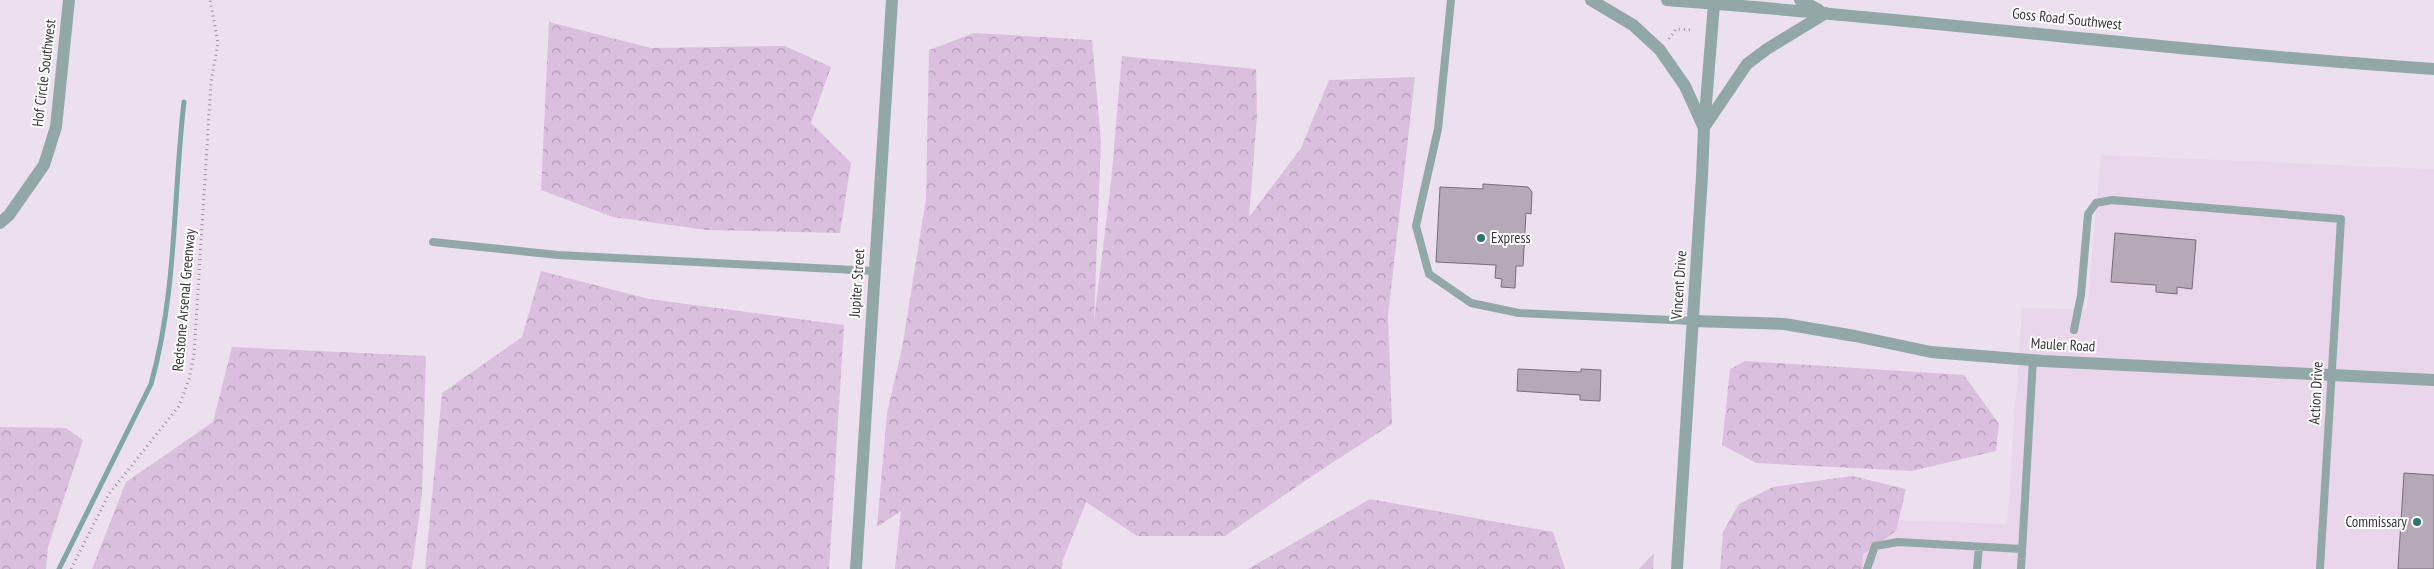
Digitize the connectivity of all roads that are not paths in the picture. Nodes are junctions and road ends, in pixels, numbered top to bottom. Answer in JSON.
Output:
{"nodes":[{"id":1,"x":69,"y":0,"type":"edge"},
{"id":2,"x":892,"y":0,"type":"edge"},
{"id":3,"x":1451,"y":0,"type":"edge"},
{"id":4,"x":1592,"y":0,"type":"edge"},
{"id":5,"x":1667,"y":0,"type":"edge"},
{"id":6,"x":1800,"y":0,"type":"edge"},
{"id":7,"x":1714,"y":2,"type":"edge"},
{"id":8,"x":1826,"y":13,"type":"junction"},
{"id":9,"x":2434,"y":69,"type":"edge"},
{"id":10,"x":1704,"y":128,"type":"junction"},
{"id":11,"x":0,"y":223,"type":"edge"},
{"id":12,"x":432,"y":242,"type":"dead end"},
{"id":13,"x":874,"y":271,"type":"junction"},
{"id":14,"x":1693,"y":320,"type":"junction"},
{"id":15,"x":2074,"y":330,"type":"dead end"},
{"id":16,"x":2033,"y":360,"type":"junction"},
{"id":17,"x":2331,"y":374,"type":"junction"},
{"id":18,"x":2434,"y":380,"type":"edge"},
{"id":19,"x":1979,"y":548,"type":"junction"},
{"id":20,"x":2022,"y":549,"type":"junction"},
{"id":21,"x":856,"y":569,"type":"edge"},
{"id":22,"x":1676,"y":569,"type":"edge"},
{"id":23,"x":1867,"y":569,"type":"edge"},
{"id":24,"x":1977,"y":569,"type":"edge"},
{"id":25,"x":2020,"y":569,"type":"edge"},
{"id":26,"x":2320,"y":569,"type":"edge"}],
"edges":[{"from":1,"to":11,"type":"street","name":"Hof Circle Southwest"},
{"from":2,"to":13,"type":"street","name":"Jupiter Street"},
{"from":3,"to":14,"type":"lane"},
{"from":4,"to":10,"type":"street"},
{"from":5,"to":7,"type":"street","name":"Goss Road Southwest"},
{"from":6,"to":8,"type":"street"},
{"from":7,"to":8,"type":"street","name":"Goss Road Southwest"},
{"from":7,"to":10,"type":"street","name":"Vincent Drive"},
{"from":8,"to":9,"type":"street","name":"Goss Road Southwest"},
{"from":8,"to":10,"type":"street"},
{"from":10,"to":14,"type":"street","name":"Vincent Drive"},
{"from":12,"to":13,"type":"lane"},
{"from":13,"to":21,"type":"street","name":"Jupiter Street"},
{"from":14,"to":16,"type":"street","name":"Mauler Road"},
{"from":14,"to":22,"type":"street","name":"Vincent Drive"},
{"from":15,"to":17,"type":"lane","name":"Action Drive"},
{"from":16,"to":17,"type":"street","name":"Mauler Road"},
{"from":16,"to":20,"type":"lane"},
{"from":17,"to":18,"type":"street","name":"Mauler Road"},
{"from":17,"to":26,"type":"lane","name":"Action Drive"},
{"from":19,"to":20,"type":"lane"},
{"from":19,"to":23,"type":"lane"},
{"from":19,"to":24,"type":"lane"},
{"from":20,"to":25,"type":"lane"}]}
